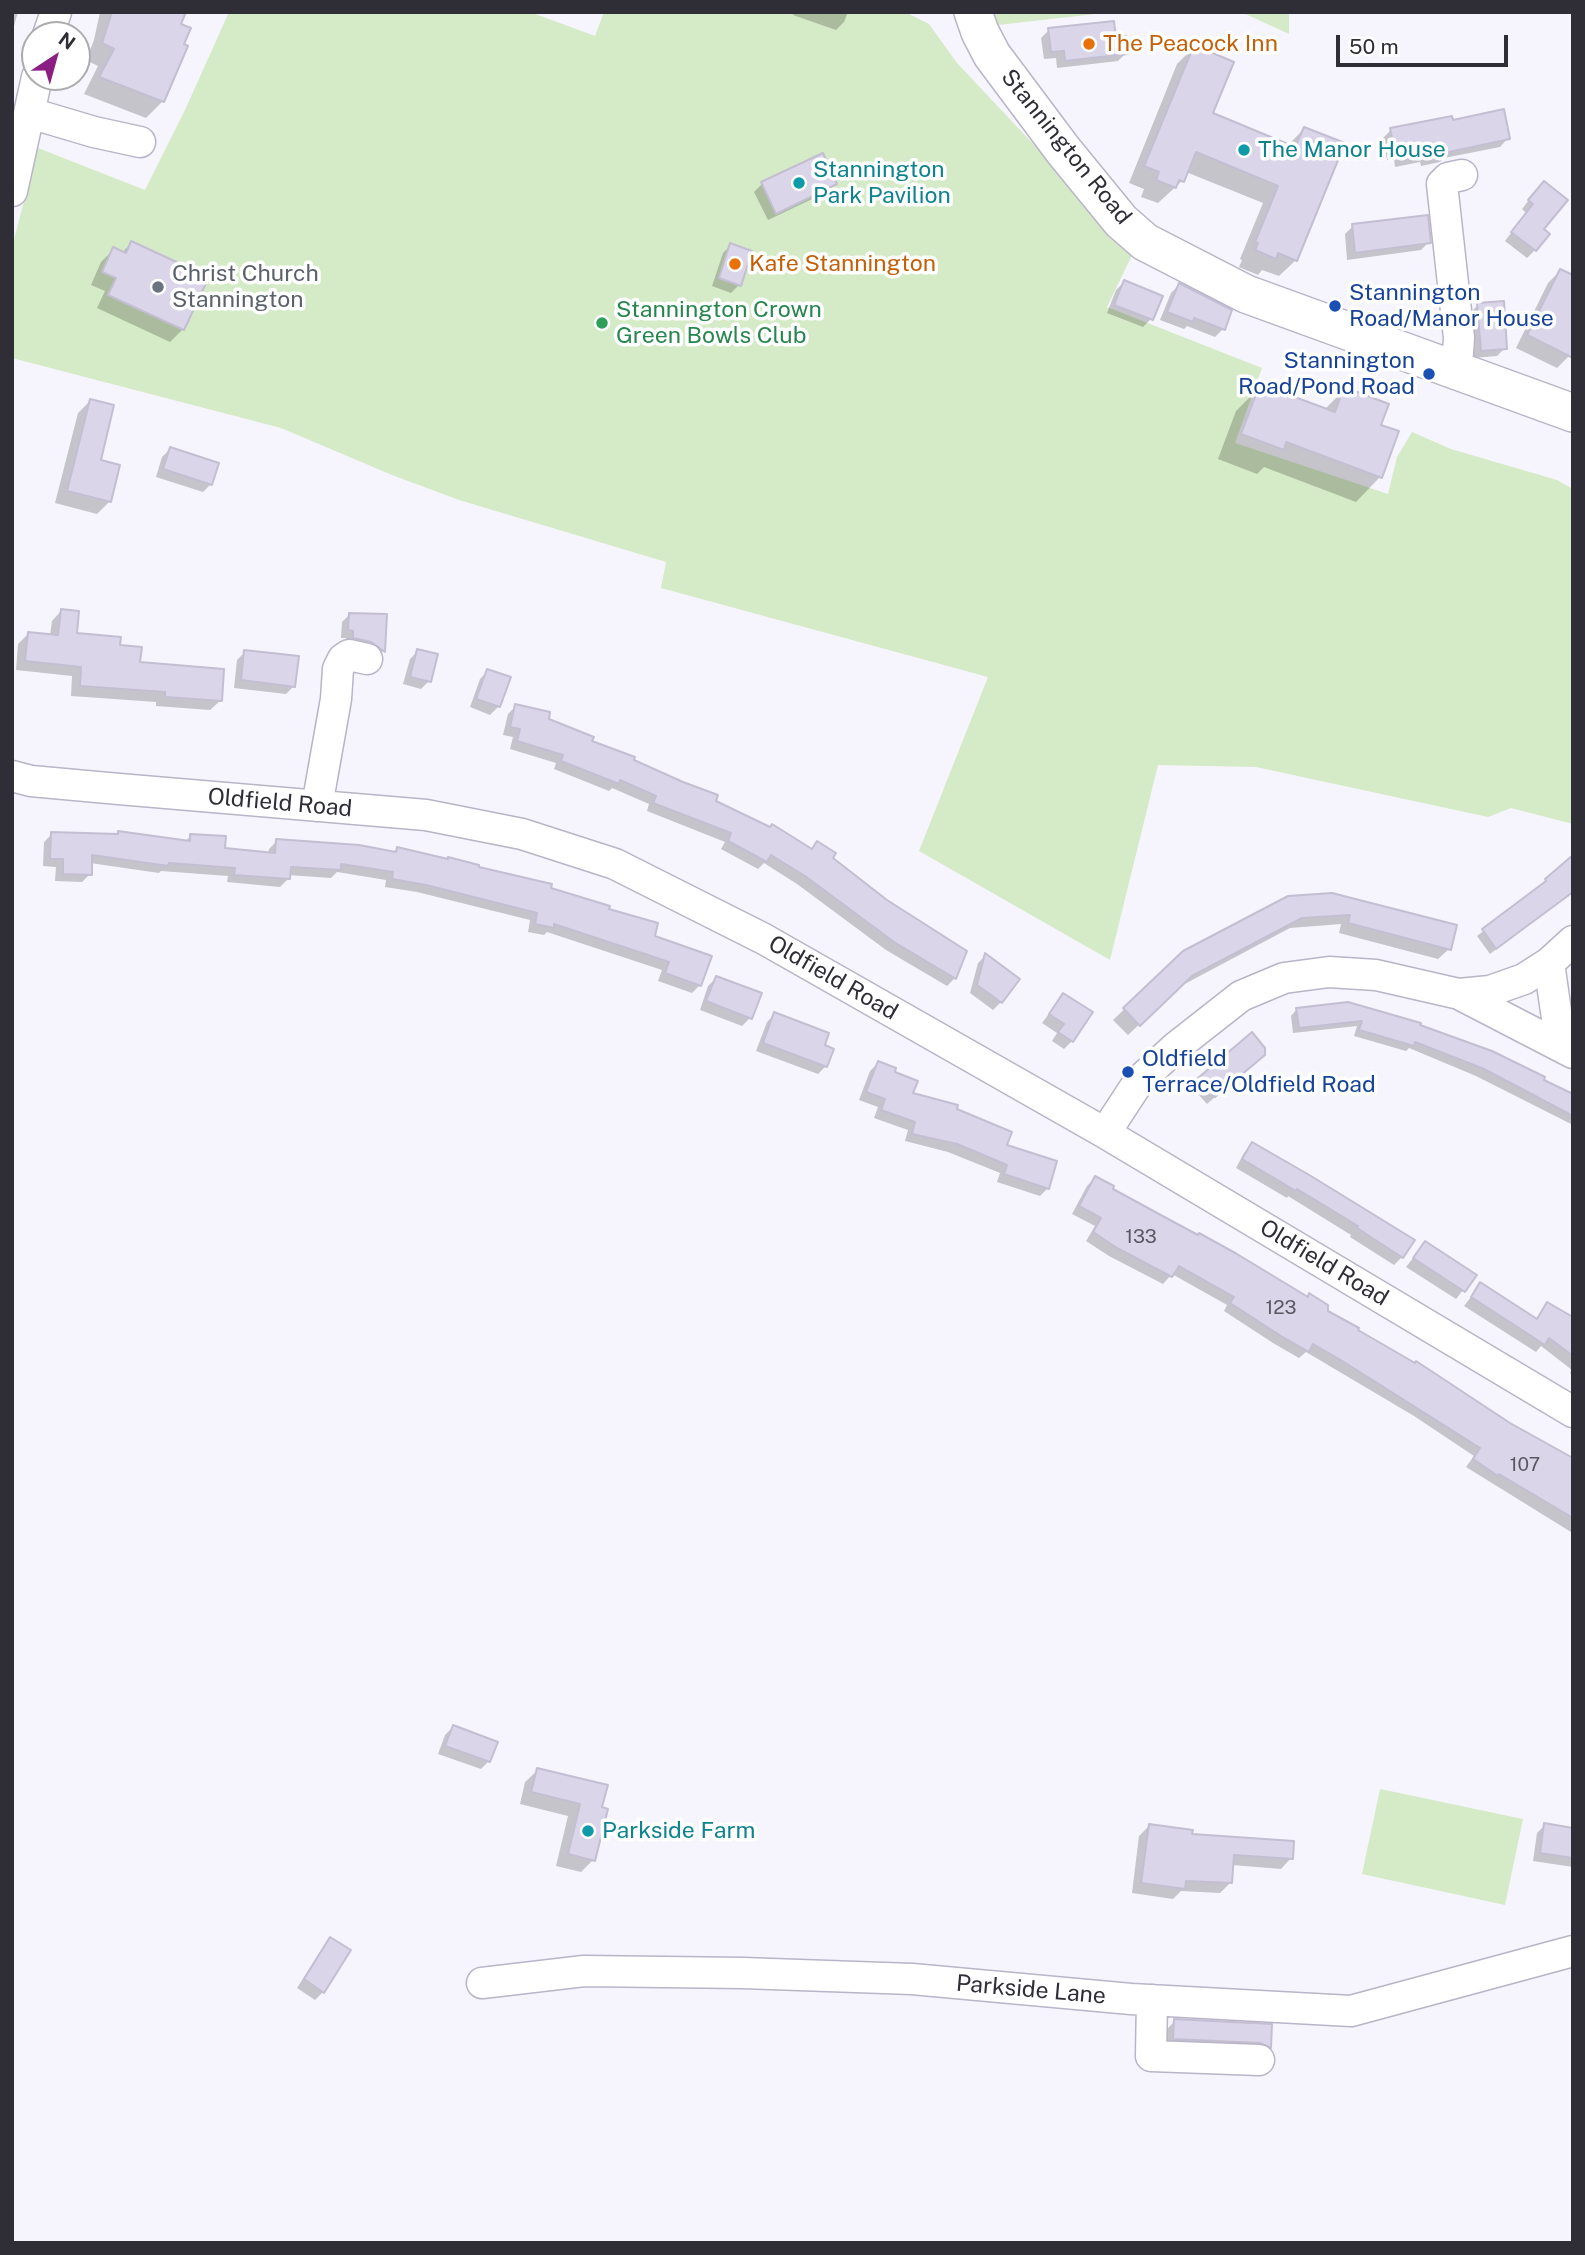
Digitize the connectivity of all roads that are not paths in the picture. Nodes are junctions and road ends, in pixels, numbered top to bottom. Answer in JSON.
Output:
{"nodes":[{"id":1,"x":972,"y":12,"type":"edge"},
{"id":2,"x":34,"y":91,"type":"edge"},
{"id":3,"x":30,"y":113,"type":"junction"},
{"id":4,"x":140,"y":142,"type":"dead end"},
{"id":5,"x":1462,"y":175,"type":"dead end"},
{"id":6,"x":12,"y":191,"type":"edge"},
{"id":7,"x":1452,"y":368,"type":"junction"},
{"id":8,"x":1573,"y":413,"type":"edge"},
{"id":9,"x":367,"y":659,"type":"dead end"},
{"id":10,"x":12,"y":776,"type":"edge"},
{"id":11,"x":317,"y":806,"type":"junction"},
{"id":12,"x":1573,"y":941,"type":"edge"},
{"id":13,"x":1549,"y":963,"type":"junction"},
{"id":14,"x":1459,"y":994,"type":"junction"},
{"id":15,"x":1567,"y":1049,"type":"edge"},
{"id":16,"x":1105,"y":1133,"type":"junction"},
{"id":17,"x":1573,"y":1412,"type":"edge"},
{"id":18,"x":1573,"y":1951,"type":"edge"},
{"id":19,"x":482,"y":1983,"type":"dead end"},
{"id":20,"x":1152,"y":2000,"type":"junction"},
{"id":21,"x":1259,"y":2060,"type":"dead end"}],
"edges":[{"from":1,"to":7,"type":"main road","name":"Stannington Road"},
{"from":2,"to":3,"type":"street"},
{"from":3,"to":4,"type":"street"},
{"from":3,"to":6,"type":"street"},
{"from":5,"to":7,"type":"street"},
{"from":7,"to":8,"type":"main road","name":"Stannington Road"},
{"from":9,"to":11,"type":"street"},
{"from":10,"to":11,"type":"street","name":"Oldfield Road"},
{"from":11,"to":16,"type":"street","name":"Oldfield Road"},
{"from":12,"to":13,"type":"street"},
{"from":13,"to":14,"type":"street"},
{"from":13,"to":15,"type":"street"},
{"from":14,"to":15,"type":"street"},
{"from":14,"to":16,"type":"street"},
{"from":16,"to":17,"type":"street","name":"Oldfield Road"},
{"from":18,"to":20,"type":"street","name":"Parkside Lane"},
{"from":19,"to":20,"type":"street","name":"Parkside Lane"},
{"from":20,"to":21,"type":"street"}]}
